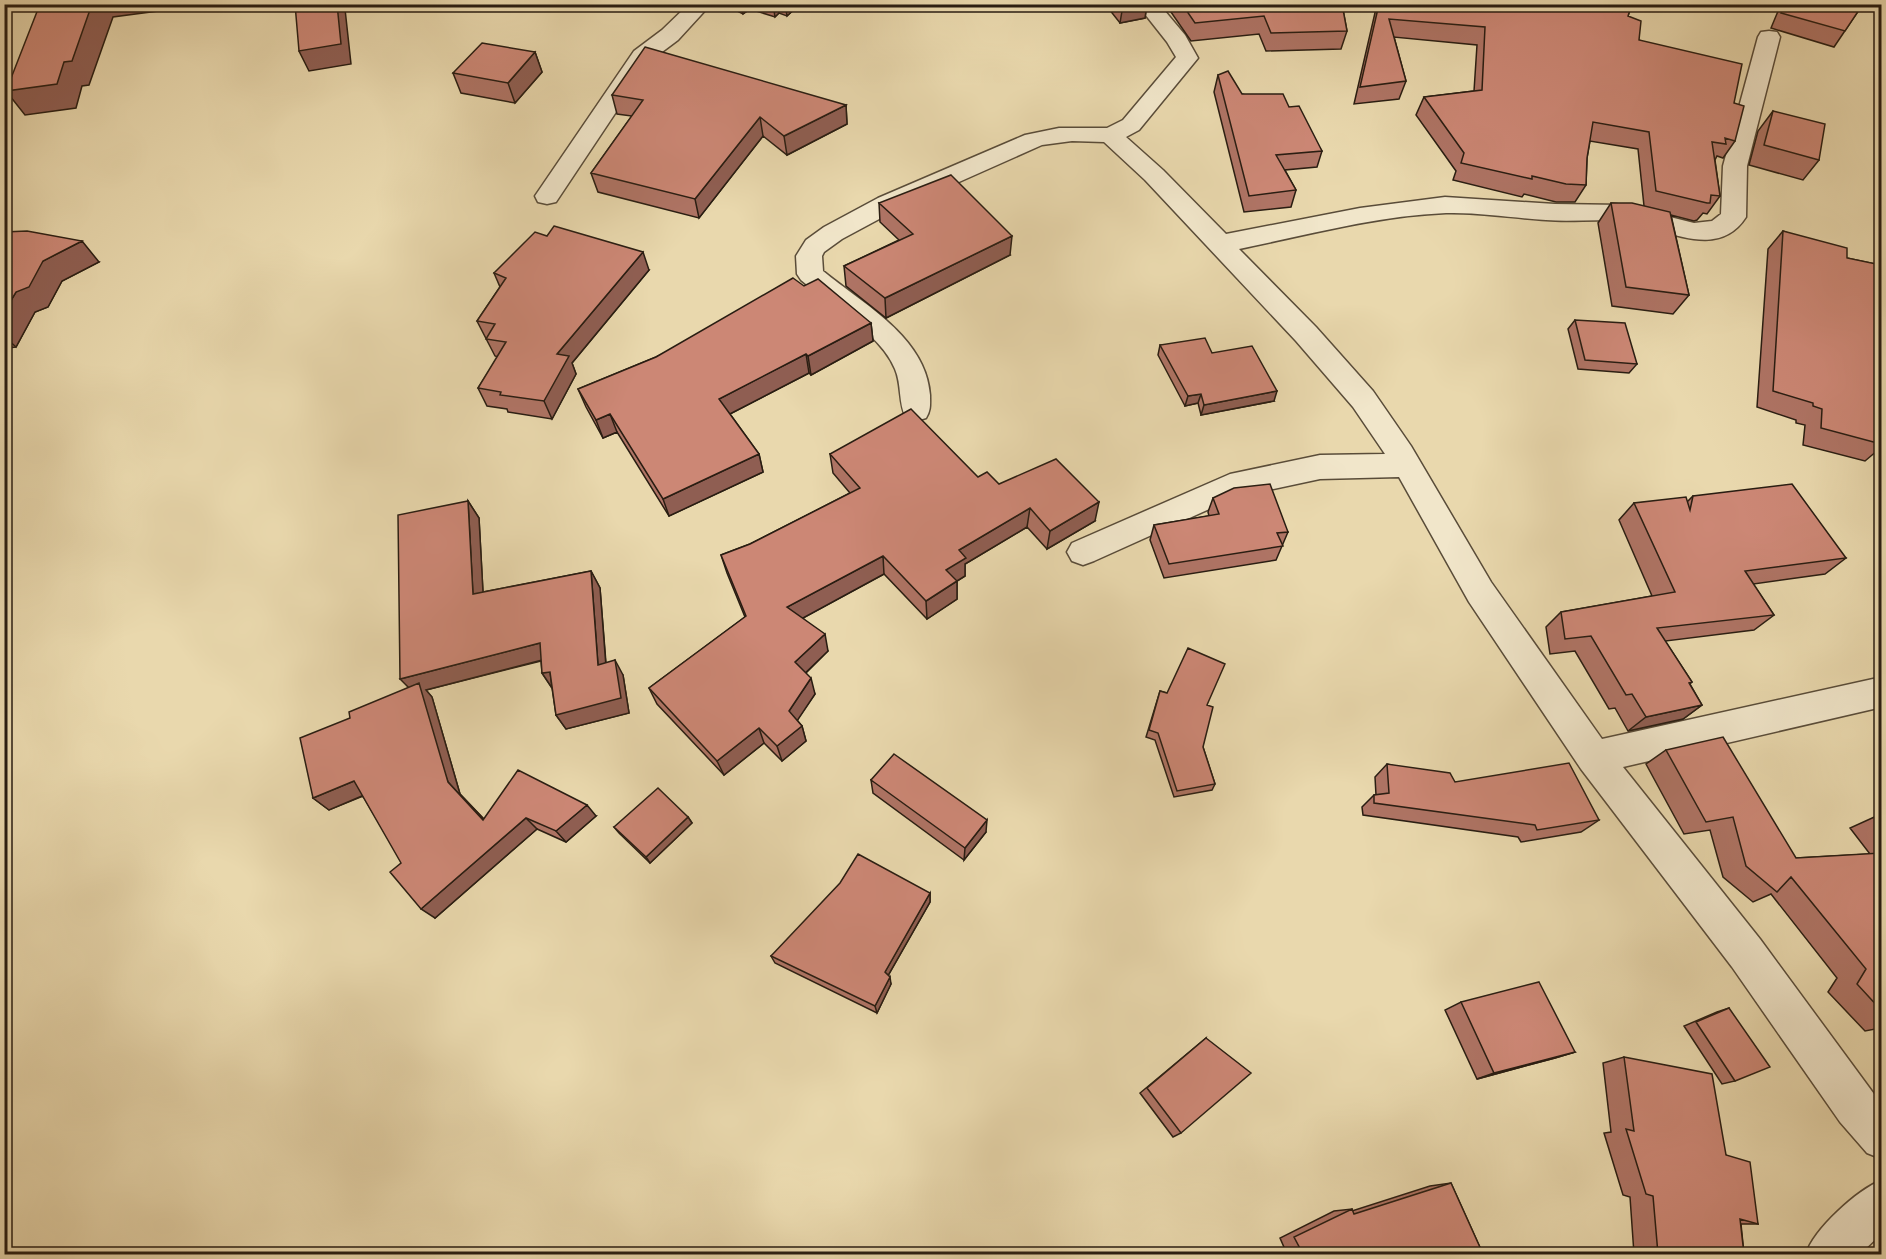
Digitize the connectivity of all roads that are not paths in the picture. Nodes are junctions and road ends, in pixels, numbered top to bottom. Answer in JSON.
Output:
{"nodes":[{"id":1,"x":701,"y":4,"type":"edge"},
{"id":2,"x":1147,"y":4,"type":"edge"},
{"id":3,"x":1769,"y":37,"type":"dead end"},
{"id":4,"x":1111,"y":135,"type":"junction"},
{"id":5,"x":547,"y":196,"type":"dead end"},
{"id":6,"x":1220,"y":244,"type":"junction"},
{"id":7,"x":916,"y":410,"type":"edge"},
{"id":8,"x":1407,"y":465,"type":"junction"},
{"id":9,"x":1083,"y":552,"type":"dead end"},
{"id":10,"x":1881,"y":692,"type":"edge"},
{"id":11,"x":1594,"y":757,"type":"junction"},
{"id":12,"x":1881,"y":1138,"type":"edge"},
{"id":13,"x":1881,"y":1202,"type":"edge"},
{"id":14,"x":1828,"y":1254,"type":"edge"}],
"edges":[{"from":1,"to":5,"type":"street"},
{"from":2,"to":4,"type":"street"},
{"from":3,"to":6,"type":"street"},
{"from":4,"to":6,"type":"street"},
{"from":4,"to":7,"type":"street"},
{"from":6,"to":8,"type":"street"},
{"from":8,"to":9,"type":"street"},
{"from":8,"to":11,"type":"street"},
{"from":10,"to":11,"type":"street"},
{"from":11,"to":12,"type":"street"},
{"from":13,"to":14,"type":"street"}]}
